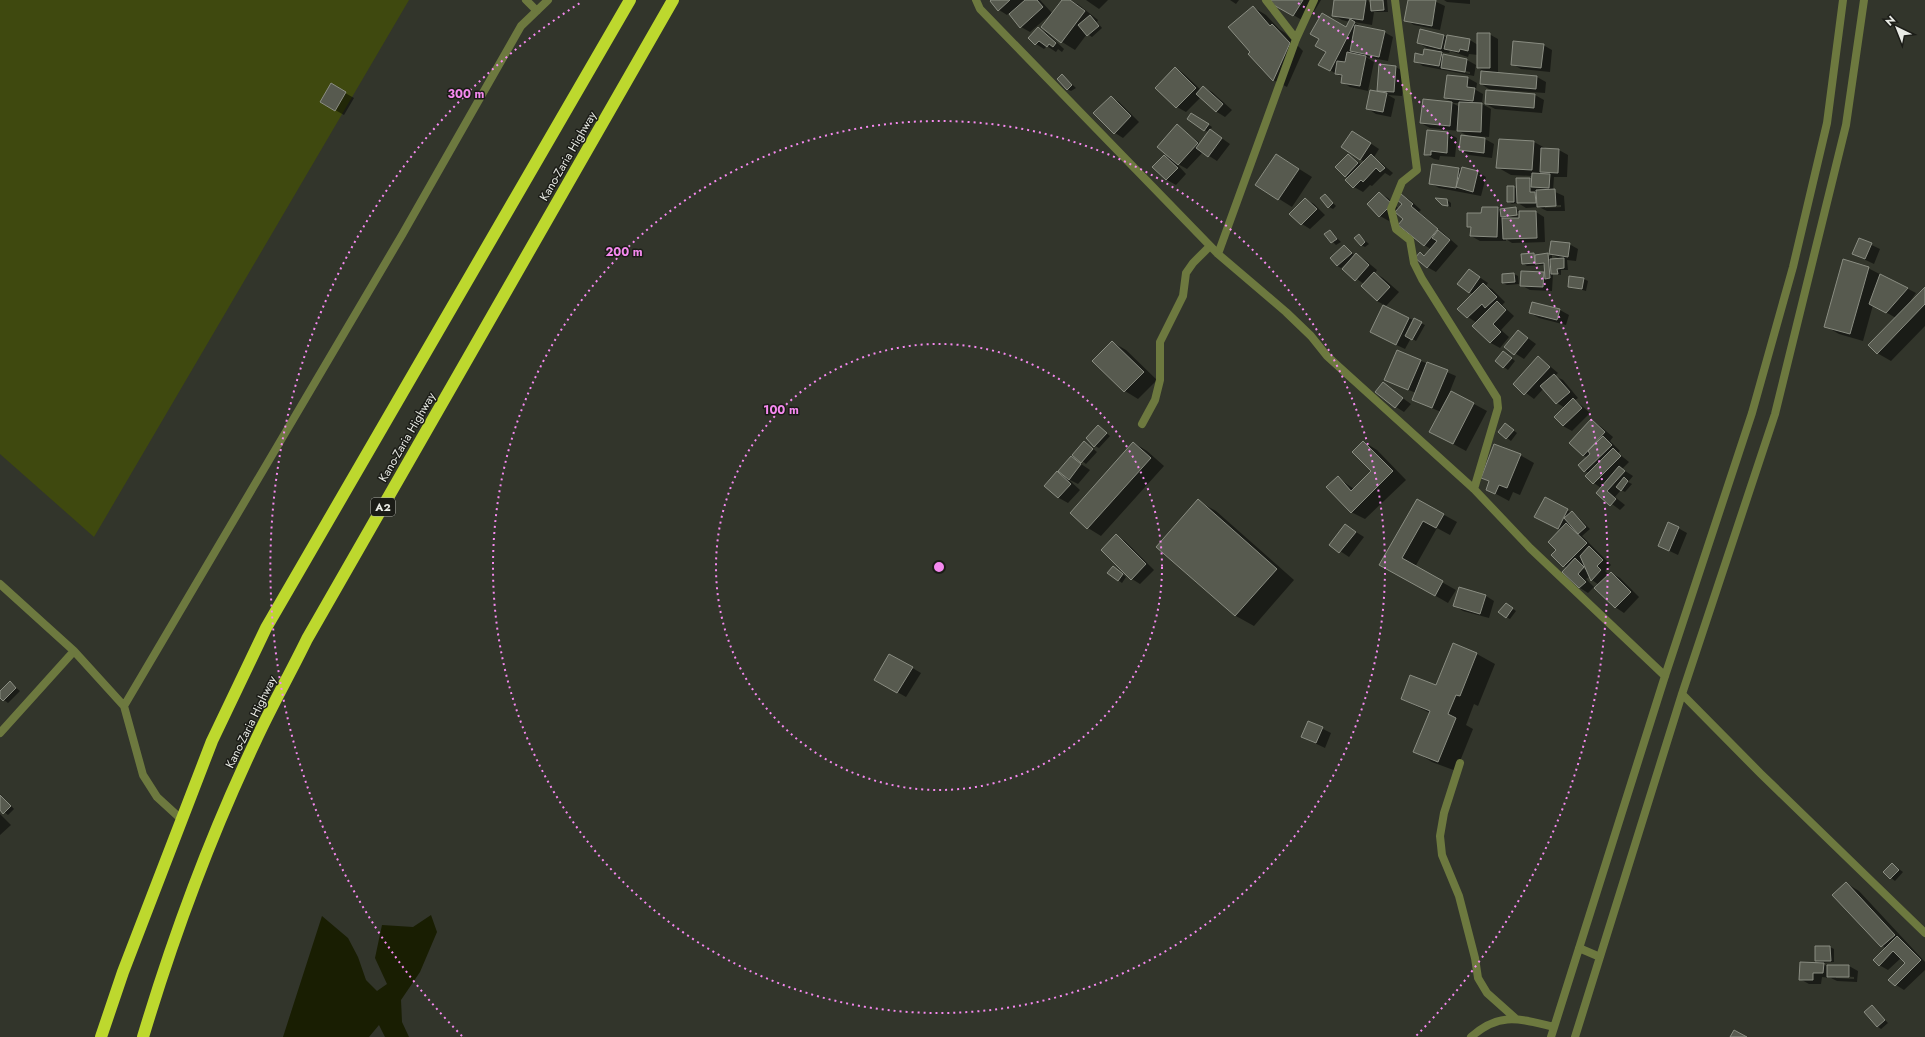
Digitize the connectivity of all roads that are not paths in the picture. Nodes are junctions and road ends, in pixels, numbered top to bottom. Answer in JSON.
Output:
{"nodes":[{"id":1,"x":526,"y":0,"type":"edge"},
{"id":2,"x":548,"y":0,"type":"edge"},
{"id":3,"x":630,"y":0,"type":"edge"},
{"id":4,"x":673,"y":0,"type":"edge"},
{"id":5,"x":976,"y":0,"type":"edge"},
{"id":6,"x":1266,"y":0,"type":"edge"},
{"id":7,"x":1314,"y":0,"type":"edge"},
{"id":8,"x":1396,"y":0,"type":"edge"},
{"id":9,"x":1843,"y":0,"type":"edge"},
{"id":10,"x":1864,"y":0,"type":"edge"},
{"id":11,"x":537,"y":11,"type":"junction"},
{"id":12,"x":1296,"y":39,"type":"junction"},
{"id":13,"x":1210,"y":246,"type":"junction"},
{"id":14,"x":1218,"y":254,"type":"junction"},
{"id":15,"x":1142,"y":424,"type":"dead end"},
{"id":16,"x":1474,"y":489,"type":"junction"},
{"id":17,"x":0,"y":584,"type":"edge"},
{"id":18,"x":74,"y":651,"type":"junction"},
{"id":19,"x":1664,"y":676,"type":"junction"},
{"id":20,"x":1682,"y":694,"type":"junction"},
{"id":21,"x":124,"y":706,"type":"junction"},
{"id":22,"x":0,"y":733,"type":"edge"},
{"id":23,"x":1460,"y":763,"type":"dead end"},
{"id":24,"x":181,"y":819,"type":"junction"},
{"id":25,"x":1925,"y":933,"type":"edge"},
{"id":26,"x":1579,"y":948,"type":"junction"},
{"id":27,"x":1600,"y":956,"type":"junction"},
{"id":28,"x":1515,"y":1018,"type":"junction"},
{"id":29,"x":1554,"y":1027,"type":"junction"},
{"id":30,"x":101,"y":1037,"type":"edge"},
{"id":31,"x":142,"y":1037,"type":"edge"},
{"id":32,"x":1472,"y":1037,"type":"edge"},
{"id":33,"x":1551,"y":1037,"type":"edge"},
{"id":34,"x":1575,"y":1037,"type":"edge"}],
"edges":[{"from":1,"to":11,"type":"street"},
{"from":2,"to":11,"type":"street"},
{"from":3,"to":24,"type":"highway","name":"Kano-Zaria Highway"},
{"from":4,"to":31,"type":"highway","name":"Kano-Zaria Highway","number":"A2"},
{"from":5,"to":13,"type":"street"},
{"from":6,"to":12,"type":"street"},
{"from":7,"to":12,"type":"street"},
{"from":8,"to":16,"type":"street"},
{"from":9,"to":19,"type":"street"},
{"from":10,"to":20,"type":"street"},
{"from":11,"to":21,"type":"street"},
{"from":12,"to":14,"type":"street"},
{"from":13,"to":14,"type":"street"},
{"from":13,"to":15,"type":"street"},
{"from":14,"to":16,"type":"street"},
{"from":16,"to":19,"type":"street"},
{"from":17,"to":18,"type":"street"},
{"from":18,"to":21,"type":"street"},
{"from":18,"to":22,"type":"street"},
{"from":19,"to":26,"type":"street"},
{"from":20,"to":25,"type":"street"},
{"from":20,"to":27,"type":"street"},
{"from":21,"to":24,"type":"street"},
{"from":23,"to":28,"type":"street"},
{"from":24,"to":30,"type":"highway","name":"Kano-Zaria Highway"},
{"from":26,"to":27,"type":"street"},
{"from":26,"to":29,"type":"street"},
{"from":27,"to":34,"type":"street"},
{"from":28,"to":29,"type":"street"},
{"from":28,"to":32,"type":"street"},
{"from":29,"to":33,"type":"street"}]}
